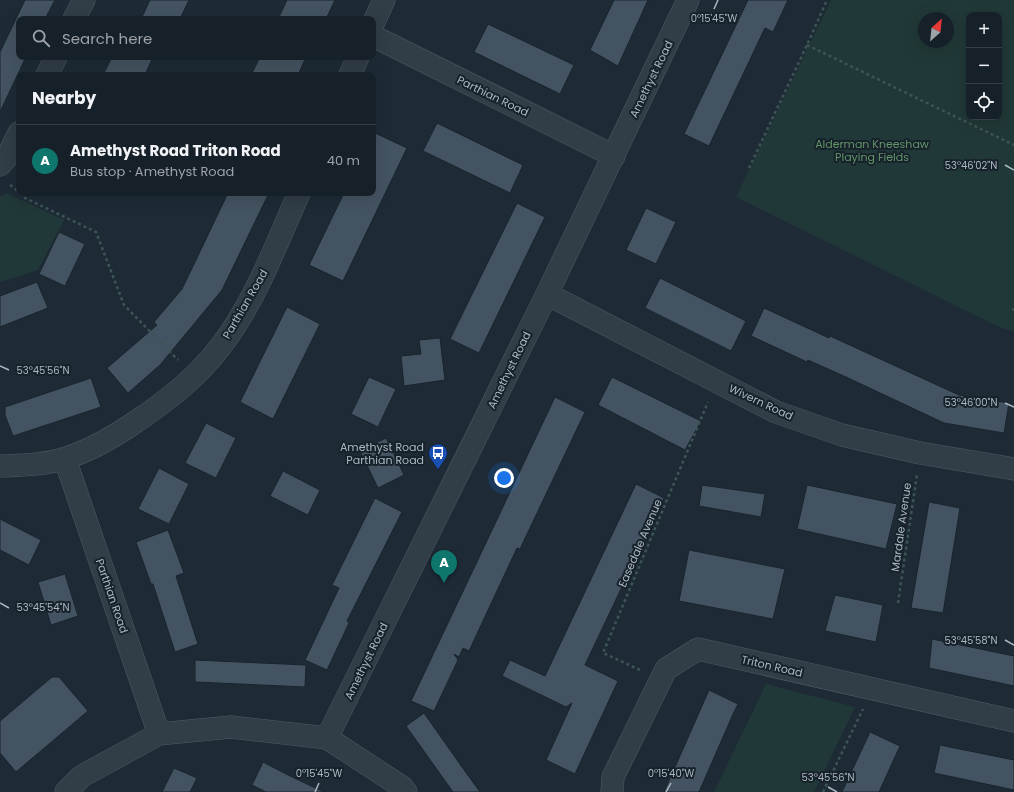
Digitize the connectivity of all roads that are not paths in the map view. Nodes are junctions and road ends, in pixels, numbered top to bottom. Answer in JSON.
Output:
{"nodes":[{"id":1,"x":84,"y":0,"type":"edge"},
{"id":2,"x":384,"y":0,"type":"edge"},
{"id":3,"x":688,"y":0,"type":"edge"},
{"id":4,"x":76,"y":16,"type":"edge"},
{"id":5,"x":376,"y":17,"type":"edge"},
{"id":6,"x":376,"y":37,"type":"edge"},
{"id":7,"x":54,"y":60,"type":"edge"},
{"id":8,"x":357,"y":60,"type":"edge"},
{"id":9,"x":48,"y":72,"type":"edge"},
{"id":10,"x":351,"y":72,"type":"edge"},
{"id":11,"x":16,"y":139,"type":"edge"},
{"id":12,"x":614,"y":156,"type":"junction"},
{"id":13,"x":0,"y":165,"type":"edge"},
{"id":14,"x":298,"y":196,"type":"edge"},
{"id":15,"x":547,"y":294,"type":"junction"},
{"id":16,"x":65,"y":459,"type":"junction"},
{"id":17,"x":0,"y":466,"type":"edge"},
{"id":18,"x":1014,"y":470,"type":"edge"},
{"id":19,"x":1014,"y":720,"type":"edge"},
{"id":20,"x":159,"y":734,"type":"junction"},
{"id":21,"x":327,"y":738,"type":"junction"},
{"id":22,"x":66,"y":792,"type":"edge"},
{"id":23,"x":406,"y":792,"type":"edge"},
{"id":24,"x":612,"y":792,"type":"edge"}],
"edges":[{"from":1,"to":4,"type":"street"},
{"from":2,"to":5,"type":"street"},
{"from":3,"to":12,"type":"street","name":"Amethyst Road"},
{"from":6,"to":12,"type":"street","name":"Parthian Road"},
{"from":7,"to":9,"type":"street"},
{"from":8,"to":10,"type":"street"},
{"from":11,"to":13,"type":"street"},
{"from":12,"to":15,"type":"street","name":"Amethyst Road"},
{"from":14,"to":16,"type":"street","name":"Parthian Road"},
{"from":15,"to":18,"type":"street","name":"Wivern Road"},
{"from":15,"to":21,"type":"street","name":"Amethyst Road"},
{"from":16,"to":17,"type":"street","name":"Parthian Road"},
{"from":16,"to":20,"type":"street","name":"Parthian Road"},
{"from":19,"to":24,"type":"street","name":"Triton Road"},
{"from":20,"to":21,"type":"street"},
{"from":20,"to":22,"type":"street"},
{"from":21,"to":23,"type":"street"}]}
